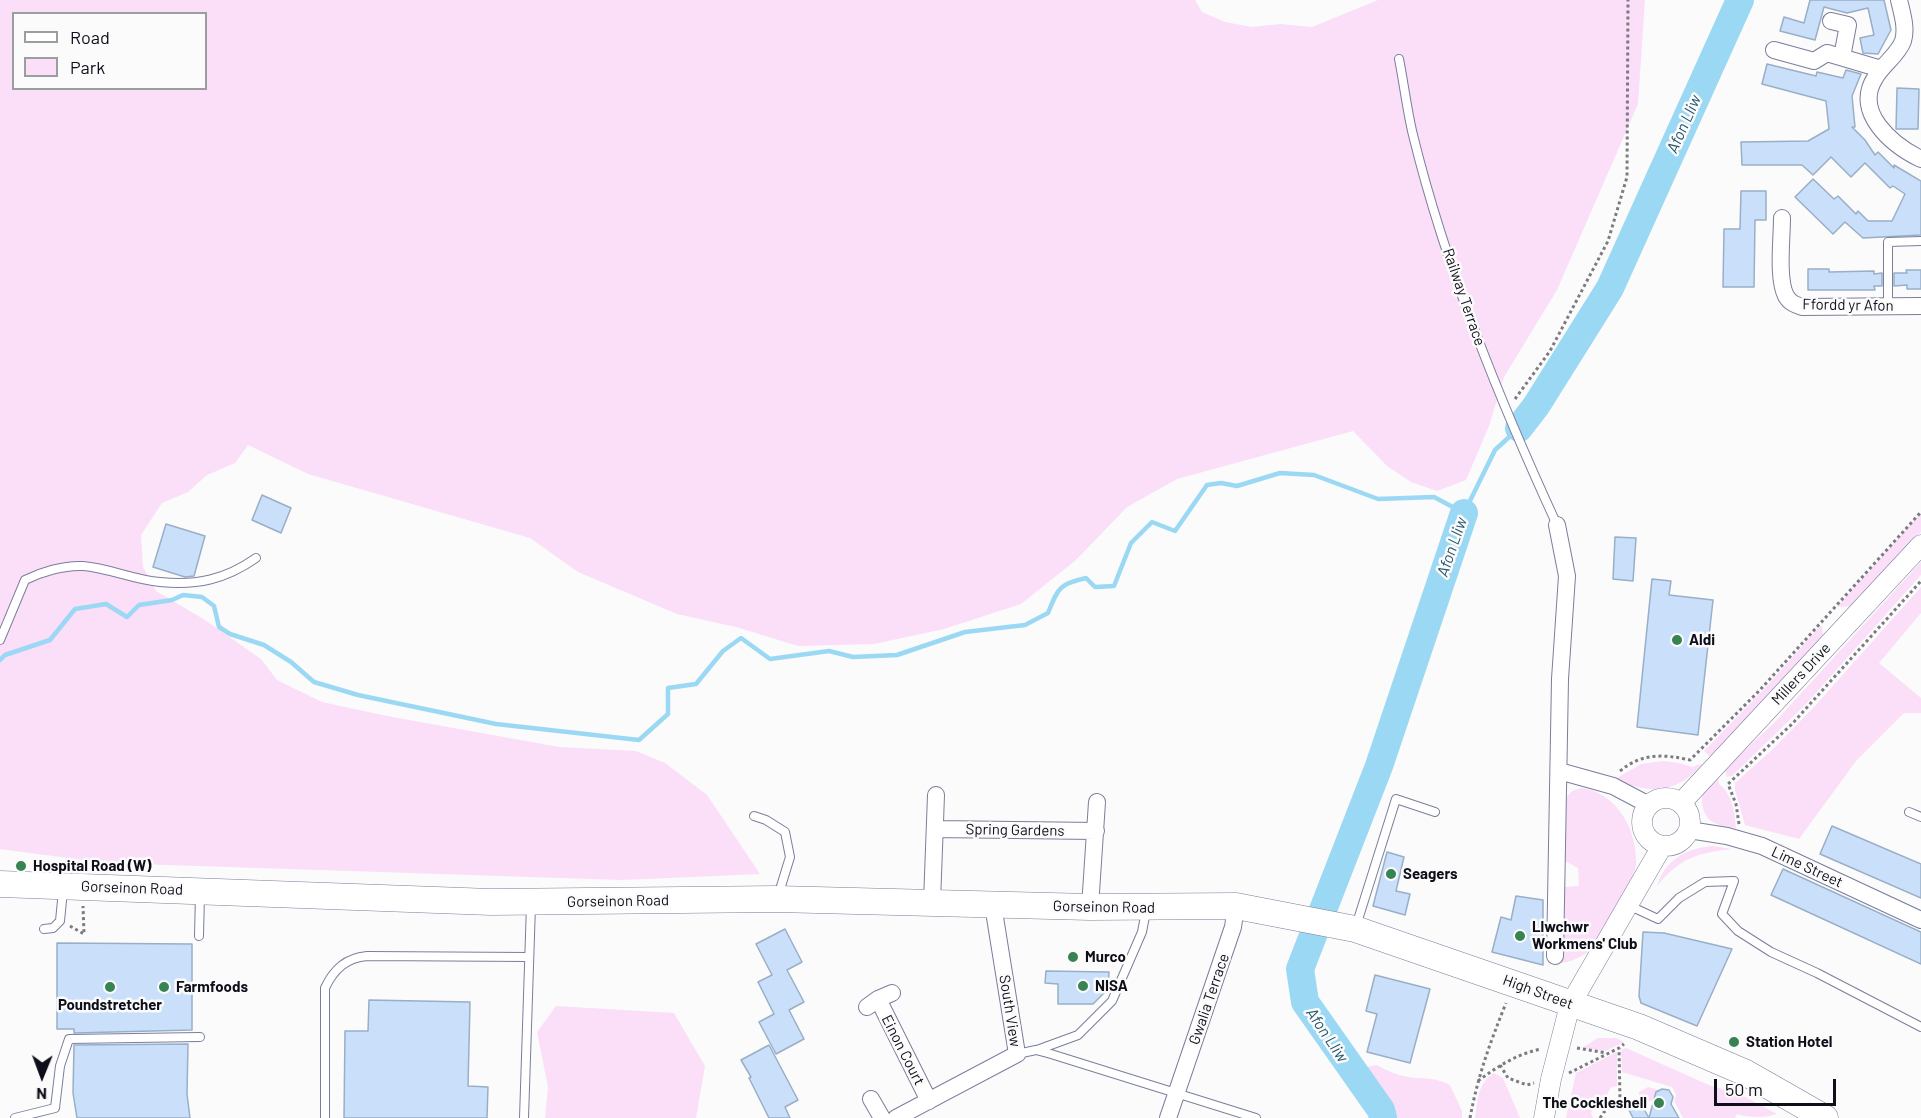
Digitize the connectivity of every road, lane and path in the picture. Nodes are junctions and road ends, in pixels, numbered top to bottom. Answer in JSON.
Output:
{"nodes":[{"id":1,"x":1628,"y":0,"type":"edge"},
{"id":2,"x":1899,"y":0,"type":"edge"},
{"id":3,"x":1831,"y":21,"type":"dead end"},
{"id":4,"x":1774,"y":50,"type":"dead end"},
{"id":5,"x":1842,"y":57,"type":"junction"},
{"id":6,"x":1399,"y":59,"type":"dead end"},
{"id":7,"x":1881,"y":69,"type":"junction"},
{"id":8,"x":1921,"y":159,"type":"edge"},
{"id":9,"x":1782,"y":218,"type":"dead end"},
{"id":10,"x":1921,"y":241,"type":"edge"},
{"id":11,"x":1888,"y":306,"type":"junction"},
{"id":12,"x":1921,"y":306,"type":"edge"},
{"id":13,"x":1508,"y":414,"type":"junction"},
{"id":14,"x":1921,"y":512,"type":"edge"},
{"id":15,"x":1557,"y":525,"type":"joint"},
{"id":16,"x":1921,"y":545,"type":"edge"},
{"id":17,"x":256,"y":558,"type":"dead end"},
{"id":18,"x":1921,"y":581,"type":"edge"},
{"id":19,"x":0,"y":640,"type":"edge"},
{"id":20,"x":1559,"y":771,"type":"junction"},
{"id":21,"x":1620,"y":771,"type":"dead end"},
{"id":22,"x":936,"y":795,"type":"dead end"},
{"id":23,"x":1097,"y":802,"type":"dead end"},
{"id":24,"x":1681,"y":803,"type":"junction"},
{"id":25,"x":1649,"y":805,"type":"junction"},
{"id":26,"x":1435,"y":812,"type":"dead end"},
{"id":27,"x":1909,"y":812,"type":"dead end"},
{"id":28,"x":754,"y":816,"type":"dead end"},
{"id":29,"x":1921,"y":817,"type":"edge"},
{"id":30,"x":1739,"y":827,"type":"dead end"},
{"id":31,"x":935,"y":829,"type":"junction"},
{"id":32,"x":1689,"y":830,"type":"junction"},
{"id":33,"x":1096,"y":831,"type":"junction"},
{"id":34,"x":1662,"y":846,"type":"junction"},
{"id":35,"x":0,"y":884,"type":"edge"},
{"id":36,"x":73,"y":886,"type":"junction"},
{"id":37,"x":201,"y":891,"type":"junction"},
{"id":38,"x":777,"y":899,"type":"junction"},
{"id":39,"x":531,"y":902,"type":"junction"},
{"id":40,"x":932,"y":902,"type":"junction"},
{"id":41,"x":993,"y":905,"type":"junction"},
{"id":42,"x":1628,"y":905,"type":"junction"},
{"id":43,"x":1236,"y":906,"type":"junction"},
{"id":44,"x":1090,"y":907,"type":"junction"},
{"id":45,"x":1147,"y":908,"type":"junction"},
{"id":46,"x":1921,"y":920,"type":"edge"},
{"id":47,"x":60,"y":921,"type":"junction"},
{"id":48,"x":1349,"y":927,"type":"junction"},
{"id":49,"x":44,"y":929,"type":"dead end"},
{"id":50,"x":199,"y":936,"type":"dead end"},
{"id":51,"x":1555,"y":956,"type":"dead end"},
{"id":52,"x":529,"y":957,"type":"junction"},
{"id":53,"x":1514,"y":983,"type":"junction"},
{"id":54,"x":879,"y":1000,"type":"dead end"},
{"id":55,"x":1570,"y":1005,"type":"junction"},
{"id":56,"x":1921,"y":1028,"type":"edge"},
{"id":57,"x":200,"y":1037,"type":"dead end"},
{"id":58,"x":1560,"y":1045,"type":"junction"},
{"id":59,"x":1619,"y":1048,"type":"dead end"},
{"id":60,"x":1036,"y":1050,"type":"junction"},
{"id":61,"x":1608,"y":1053,"type":"dead end"},
{"id":62,"x":1017,"y":1054,"type":"junction"},
{"id":63,"x":1477,"y":1082,"type":"junction"},
{"id":64,"x":1178,"y":1092,"type":"junction"},
{"id":65,"x":871,"y":1099,"type":"dead end"},
{"id":66,"x":929,"y":1101,"type":"junction"},
{"id":67,"x":15,"y":1118,"type":"edge"},
{"id":68,"x":325,"y":1118,"type":"edge"},
{"id":69,"x":524,"y":1118,"type":"edge"},
{"id":70,"x":882,"y":1118,"type":"edge"},
{"id":71,"x":896,"y":1118,"type":"edge"},
{"id":72,"x":1168,"y":1118,"type":"edge"},
{"id":73,"x":1256,"y":1118,"type":"edge"},
{"id":74,"x":1470,"y":1118,"type":"edge"},
{"id":75,"x":1544,"y":1118,"type":"edge"},
{"id":76,"x":1600,"y":1118,"type":"edge"},
{"id":77,"x":1825,"y":1118,"type":"edge"}],
"edges":[{"from":1,"to":13,"type":"path"},
{"from":2,"to":7,"type":"street"},
{"from":3,"to":5,"type":"street"},
{"from":4,"to":5,"type":"street"},
{"from":5,"to":7,"type":"street"},
{"from":6,"to":13,"type":"lane","name":"Railway Terrace"},
{"from":7,"to":8,"type":"street"},
{"from":9,"to":11,"type":"street","name":"Ffordd yr Afon"},
{"from":10,"to":11,"type":"lane"},
{"from":11,"to":12,"type":"street","name":"Ffordd yr Afon"},
{"from":13,"to":15,"type":"lane","name":"Railway Terrace"},
{"from":14,"to":21,"type":"path"},
{"from":15,"to":20,"type":"street"},
{"from":16,"to":24,"type":"street","name":"Millers Drive"},
{"from":17,"to":19,"type":"lane"},
{"from":18,"to":30,"type":"path"},
{"from":20,"to":25,"type":"street"},
{"from":20,"to":51,"type":"street"},
{"from":22,"to":31,"type":"street"},
{"from":23,"to":33,"type":"street"},
{"from":24,"to":25,"type":"street"},
{"from":24,"to":32,"type":"street"},
{"from":25,"to":34,"type":"street"},
{"from":26,"to":48,"type":"lane"},
{"from":27,"to":29,"type":"lane"},
{"from":28,"to":38,"type":"lane"},
{"from":31,"to":33,"type":"street","name":"Spring Gardens"},
{"from":31,"to":40,"type":"street"},
{"from":32,"to":34,"type":"street"},
{"from":32,"to":46,"type":"street","name":"Lime Street"},
{"from":33,"to":44,"type":"street"},
{"from":34,"to":42,"type":"street"},
{"from":35,"to":36,"type":"main road","name":"Gorseinon Road"},
{"from":36,"to":37,"type":"main road","name":"Gorseinon Road"},
{"from":36,"to":47,"type":"lane"},
{"from":36,"to":47,"type":"path"},
{"from":37,"to":39,"type":"main road","name":"Gorseinon Road"},
{"from":37,"to":50,"type":"lane"},
{"from":38,"to":39,"type":"main road","name":"Gorseinon Road"},
{"from":38,"to":40,"type":"main road","name":"Gorseinon Road"},
{"from":39,"to":52,"type":"lane"},
{"from":40,"to":41,"type":"main road","name":"Gorseinon Road"},
{"from":41,"to":44,"type":"main road","name":"Gorseinon Road"},
{"from":41,"to":62,"type":"street","name":"South View"},
{"from":42,"to":55,"type":"street"},
{"from":42,"to":56,"type":"lane"},
{"from":43,"to":45,"type":"main road","name":"Gorseinon Road"},
{"from":43,"to":48,"type":"main road","name":"High Street"},
{"from":43,"to":64,"type":"street","name":"Gwalia Terrace"},
{"from":44,"to":45,"type":"main road","name":"Gorseinon Road"},
{"from":45,"to":60,"type":"lane"},
{"from":47,"to":49,"type":"lane"},
{"from":48,"to":53,"type":"main road","name":"High Street"},
{"from":52,"to":68,"type":"lane"},
{"from":52,"to":69,"type":"lane"},
{"from":53,"to":55,"type":"main road","name":"High Street"},
{"from":53,"to":63,"type":"path"},
{"from":54,"to":66,"type":"street","name":"Einon Court"},
{"from":55,"to":58,"type":"street"},
{"from":55,"to":77,"type":"main road","name":"High Street"},
{"from":57,"to":67,"type":"lane"},
{"from":58,"to":61,"type":"path"},
{"from":58,"to":63,"type":"path"},
{"from":58,"to":75,"type":"street"},
{"from":59,"to":76,"type":"path"},
{"from":60,"to":62,"type":"lane"},
{"from":60,"to":64,"type":"lane"},
{"from":62,"to":66,"type":"street","name":"South View"},
{"from":63,"to":74,"type":"path"},
{"from":64,"to":72,"type":"street","name":"Gwalia Terrace"},
{"from":64,"to":73,"type":"lane"},
{"from":65,"to":70,"type":"street"},
{"from":66,"to":71,"type":"street","name":"South View"}]}
